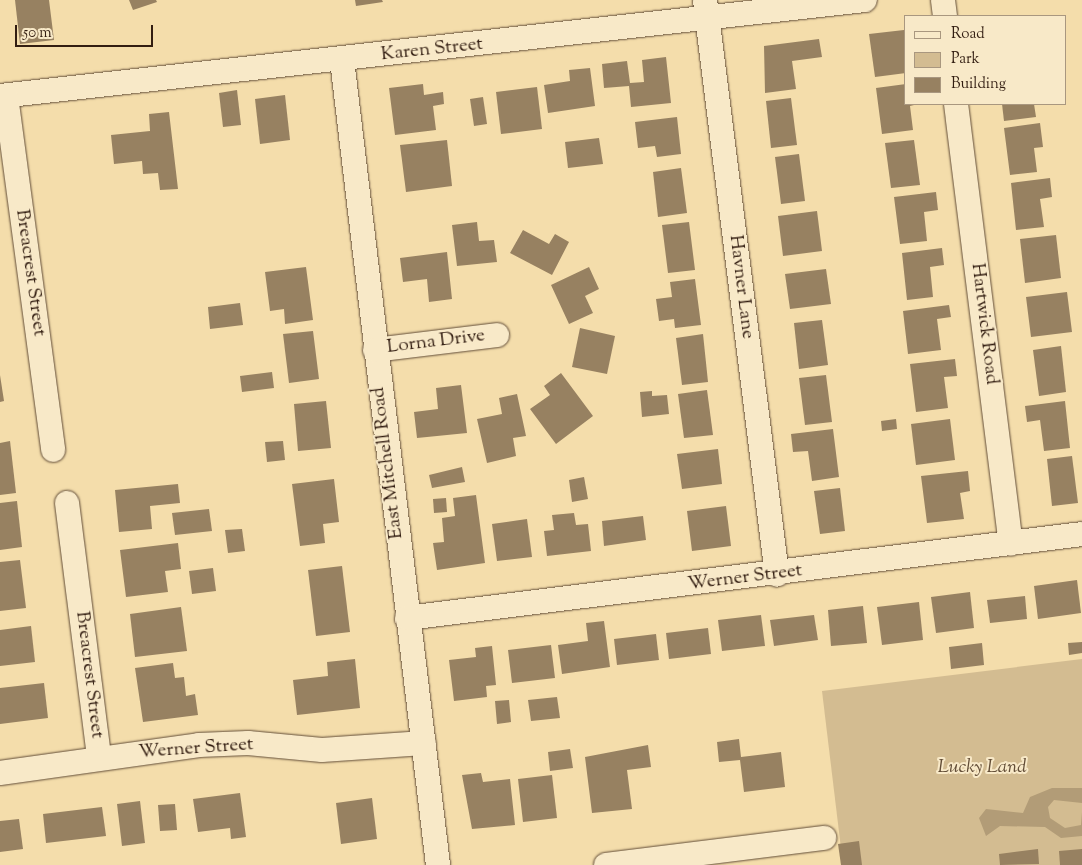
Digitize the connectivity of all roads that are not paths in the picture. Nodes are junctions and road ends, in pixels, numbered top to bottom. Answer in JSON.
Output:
{"nodes":[{"id":1,"x":865,"y":0,"type":"edge"},
{"id":2,"x":943,"y":0,"type":"edge"},
{"id":3,"x":707,"y":10,"type":"edge"},
{"id":4,"x":945,"y":15,"type":"edge"},
{"id":5,"x":342,"y":60,"type":"junction"},
{"id":6,"x":3,"y":96,"type":"edge"},
{"id":7,"x":956,"y":105,"type":"edge"},
{"id":8,"x":497,"y":335,"type":"dead end"},
{"id":9,"x":375,"y":350,"type":"junction"},
{"id":10,"x":53,"y":450,"type":"dead end"},
{"id":11,"x":67,"y":503,"type":"dead end"},
{"id":12,"x":1082,"y":534,"type":"edge"},
{"id":13,"x":1011,"y":544,"type":"junction"},
{"id":14,"x":777,"y":575,"type":"junction"},
{"id":15,"x":407,"y":618,"type":"junction"},
{"id":16,"x":424,"y":743,"type":"junction"},
{"id":17,"x":99,"y":758,"type":"junction"},
{"id":18,"x":0,"y":772,"type":"edge"},
{"id":19,"x":824,"y":838,"type":"dead end"},
{"id":20,"x":438,"y":865,"type":"edge"},
{"id":21,"x":606,"y":865,"type":"edge"}],
"edges":[{"from":1,"to":3,"type":"street","name":"Karen Street"},
{"from":2,"to":4,"type":"street"},
{"from":3,"to":5,"type":"street","name":"Karen Street"},
{"from":3,"to":14,"type":"street","name":"Havner Lane"},
{"from":5,"to":6,"type":"street","name":"Karen Street"},
{"from":5,"to":9,"type":"street","name":"East Mitchell Road"},
{"from":6,"to":10,"type":"street","name":"Breacrest Street"},
{"from":7,"to":13,"type":"street","name":"Hartwick Road"},
{"from":8,"to":9,"type":"street","name":"Lorna Drive"},
{"from":9,"to":15,"type":"street","name":"East Mitchell Road"},
{"from":11,"to":17,"type":"street","name":"Breacrest Street"},
{"from":12,"to":13,"type":"street","name":"Werner Street"},
{"from":13,"to":14,"type":"street","name":"Werner Street"},
{"from":14,"to":15,"type":"street","name":"Werner Street"},
{"from":15,"to":16,"type":"street","name":"East Mitchell Road"},
{"from":16,"to":17,"type":"street","name":"Werner Street"},
{"from":16,"to":20,"type":"street","name":"East Mitchell Road"},
{"from":17,"to":18,"type":"street","name":"Werner Street"},
{"from":19,"to":21,"type":"street"}]}
